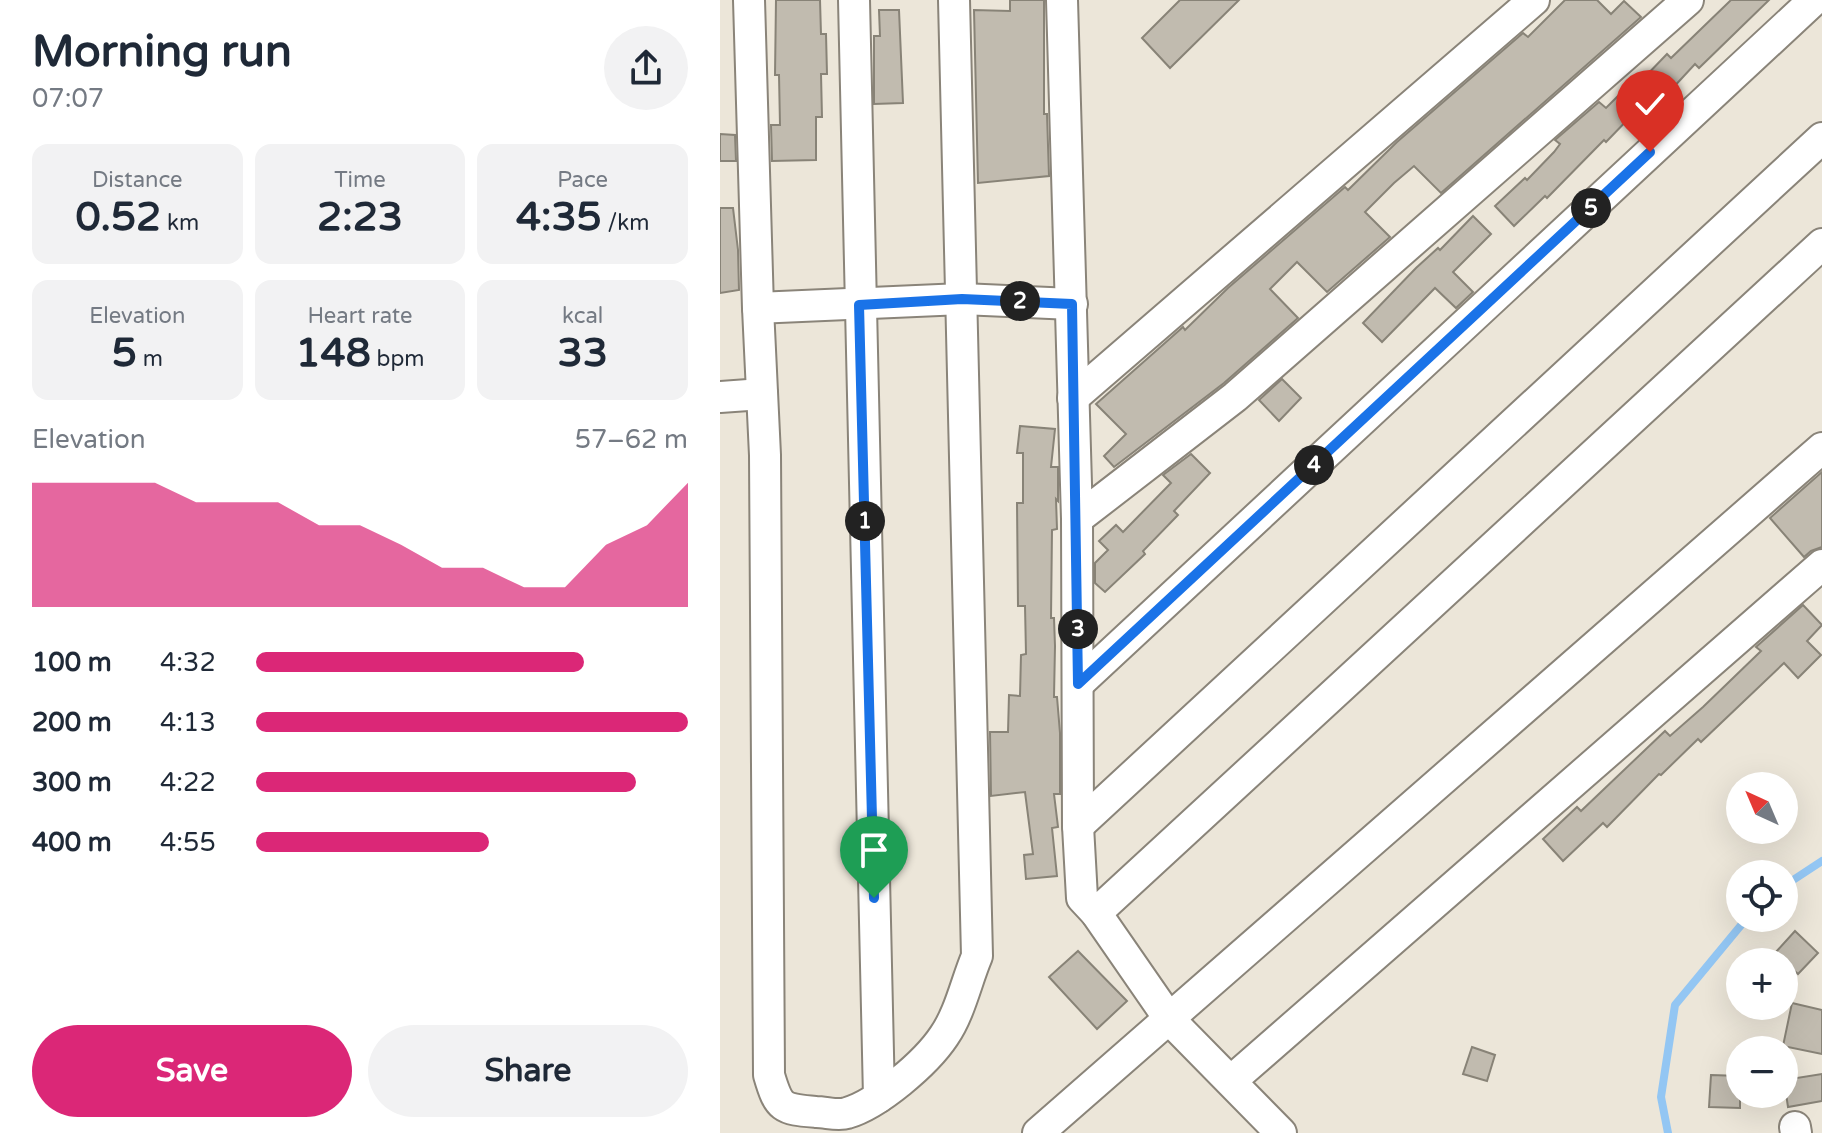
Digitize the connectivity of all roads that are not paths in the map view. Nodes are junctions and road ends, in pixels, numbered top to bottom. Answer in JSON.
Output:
{"nodes":[{"id":1,"x":749,"y":0,"type":"edge"},
{"id":2,"x":854,"y":0,"type":"edge"},
{"id":3,"x":954,"y":0,"type":"edge"},
{"id":4,"x":1062,"y":0,"type":"edge"},
{"id":5,"x":1534,"y":0,"type":"edge"},
{"id":6,"x":1814,"y":0,"type":"edge"},
{"id":7,"x":1678,"y":2,"type":"edge"},
{"id":8,"x":1822,"y":138,"type":"edge"},
{"id":9,"x":1822,"y":244,"type":"edge"},
{"id":10,"x":962,"y":299,"type":"junction"},
{"id":11,"x":1072,"y":304,"type":"junction"},
{"id":12,"x":859,"y":305,"type":"junction"},
{"id":13,"x":758,"y":308,"type":"junction"},
{"id":14,"x":762,"y":394,"type":"junction"},
{"id":15,"x":720,"y":397,"type":"edge"},
{"id":16,"x":1073,"y":398,"type":"junction"},
{"id":17,"x":1822,"y":448,"type":"edge"},
{"id":18,"x":1077,"y":519,"type":"junction"},
{"id":19,"x":1822,"y":565,"type":"edge"},
{"id":20,"x":1078,"y":684,"type":"junction"},
{"id":21,"x":1078,"y":826,"type":"junction"},
{"id":22,"x":1096,"y":913,"type":"junction"},
{"id":23,"x":1170,"y":1020,"type":"junction"},
{"id":24,"x":1232,"y":1080,"type":"junction"},
{"id":25,"x":879,"y":1097,"type":"junction"},
{"id":26,"x":846,"y":1124,"type":"edge"},
{"id":27,"x":1038,"y":1133,"type":"edge"},
{"id":28,"x":1281,"y":1133,"type":"edge"}],
"edges":[{"from":1,"to":13,"type":"street"},
{"from":2,"to":12,"type":"street"},
{"from":3,"to":10,"type":"street"},
{"from":4,"to":11,"type":"street"},
{"from":5,"to":16,"type":"street"},
{"from":6,"to":20,"type":"street"},
{"from":7,"to":18,"type":"street"},
{"from":8,"to":21,"type":"street"},
{"from":9,"to":22,"type":"street"},
{"from":10,"to":11,"type":"street"},
{"from":10,"to":12,"type":"street"},
{"from":10,"to":25,"type":"street"},
{"from":11,"to":16,"type":"street"},
{"from":12,"to":13,"type":"street"},
{"from":12,"to":25,"type":"street"},
{"from":13,"to":14,"type":"street"},
{"from":14,"to":15,"type":"street"},
{"from":14,"to":26,"type":"street"},
{"from":16,"to":18,"type":"street"},
{"from":17,"to":23,"type":"street"},
{"from":18,"to":20,"type":"street"},
{"from":19,"to":24,"type":"street"},
{"from":20,"to":21,"type":"street"},
{"from":21,"to":22,"type":"street"},
{"from":22,"to":23,"type":"street"},
{"from":23,"to":24,"type":"street"},
{"from":23,"to":27,"type":"street"},
{"from":24,"to":28,"type":"street"},
{"from":25,"to":26,"type":"street"}]}
